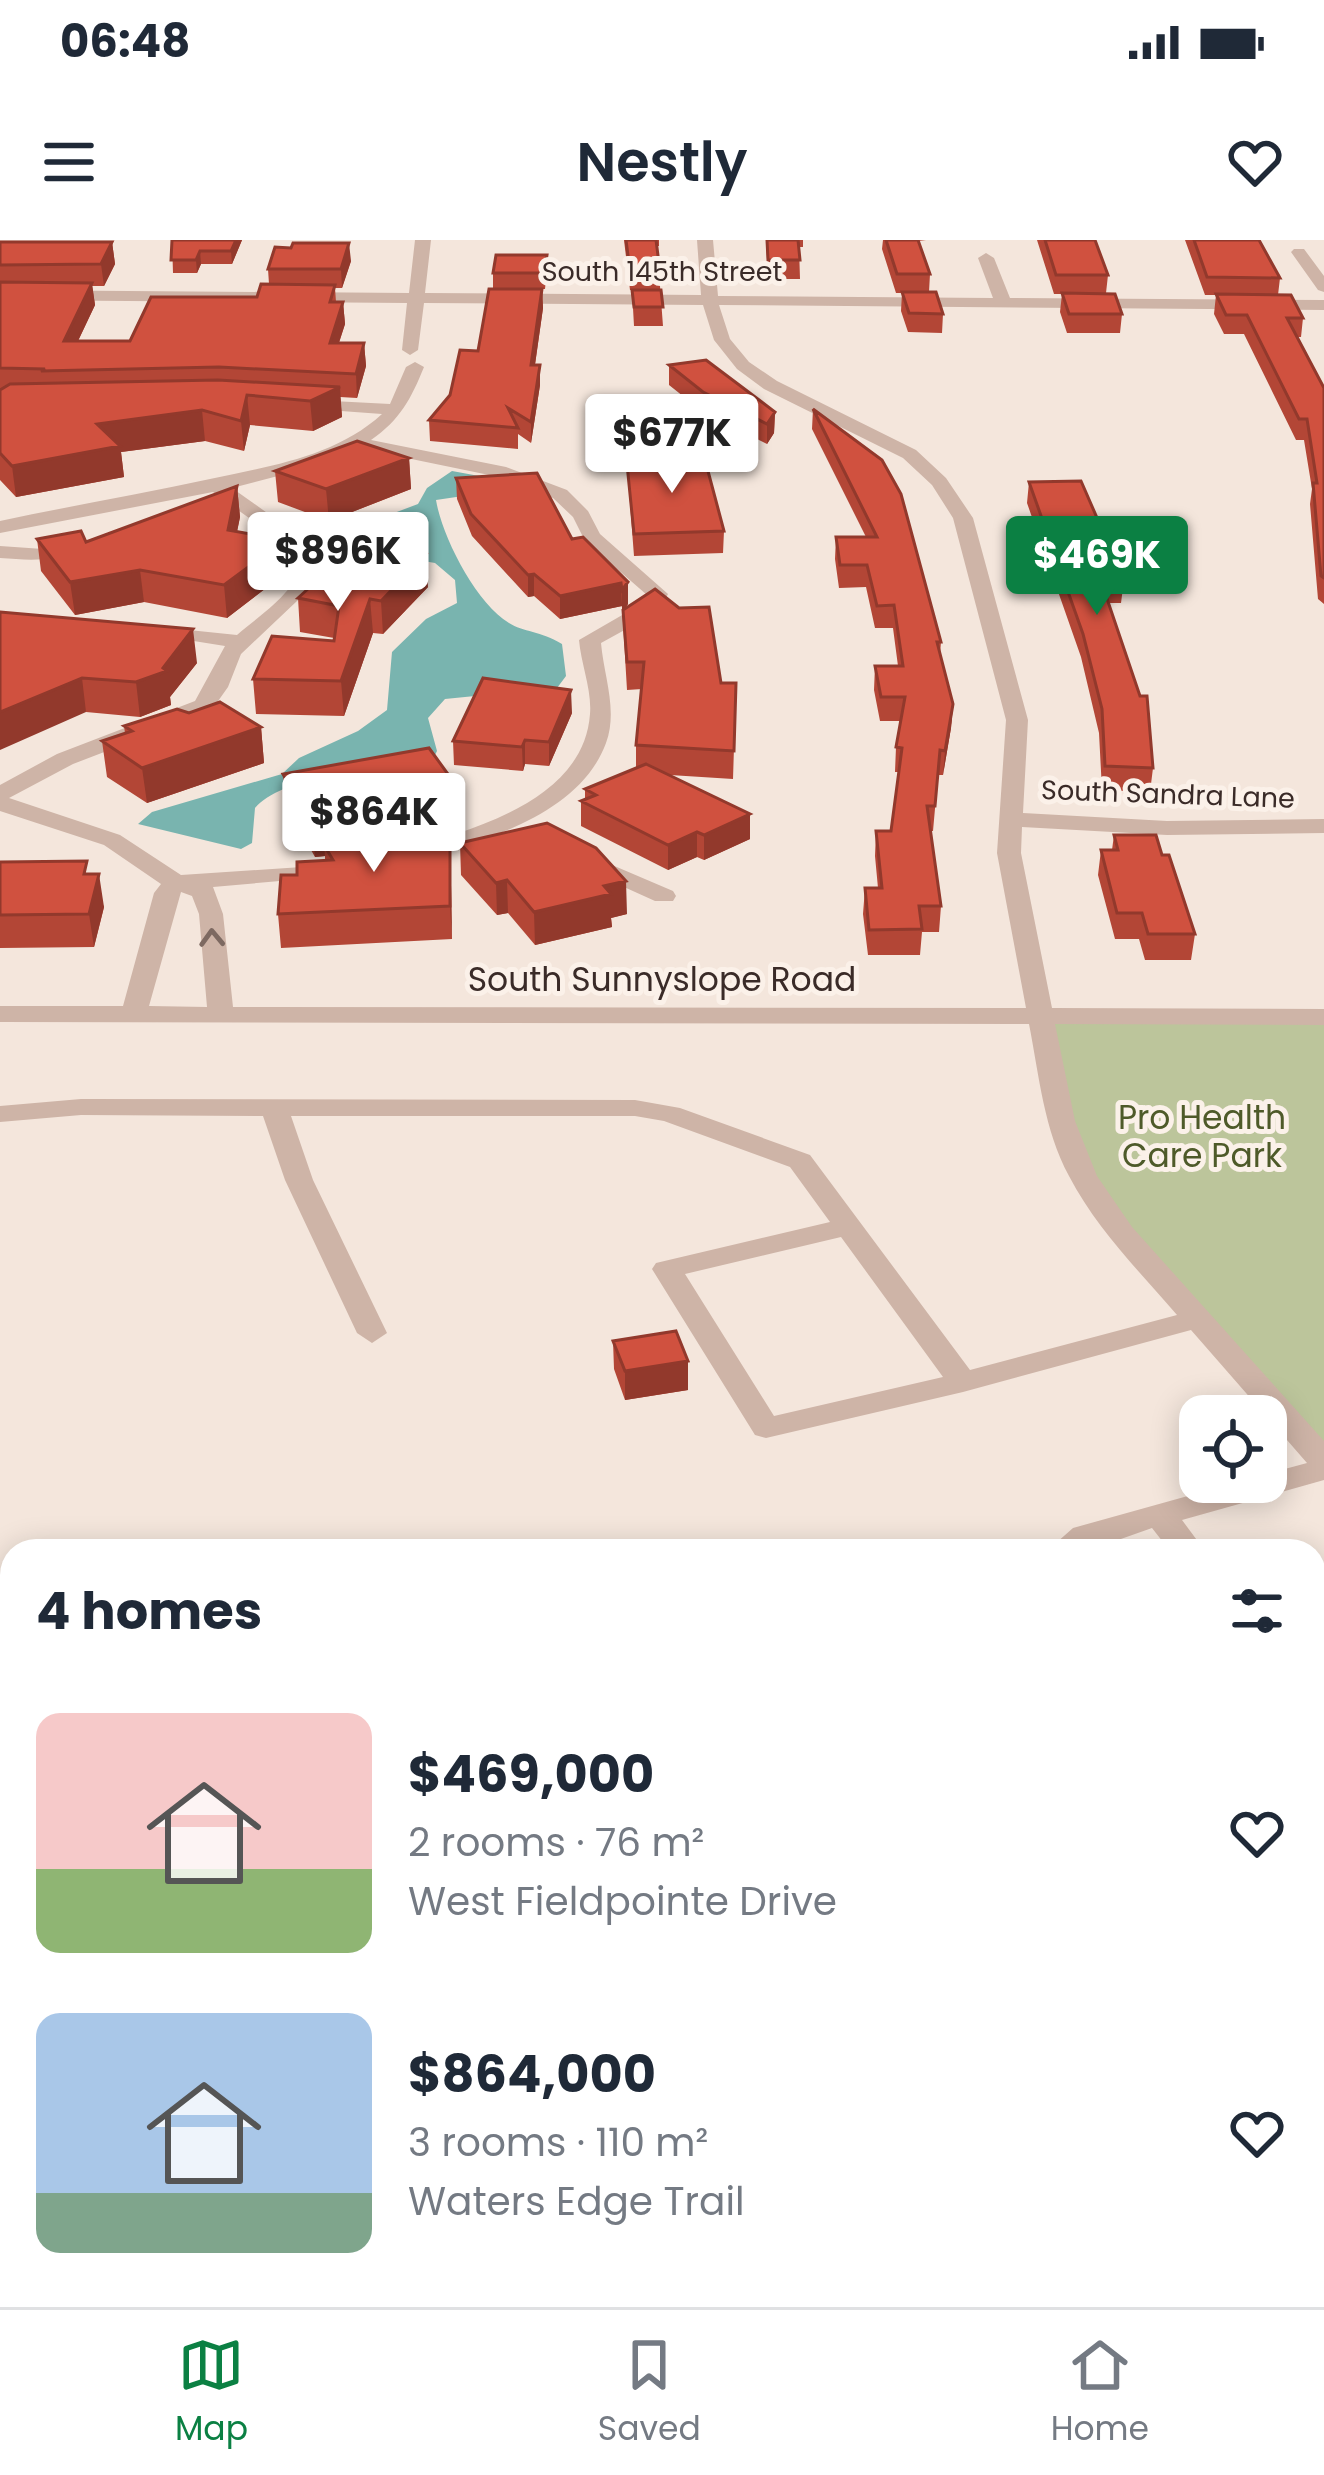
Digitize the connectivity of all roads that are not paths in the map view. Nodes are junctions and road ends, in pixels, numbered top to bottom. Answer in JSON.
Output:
{"nodes":[{"id":1,"x":423,"y":240,"type":"edge"},
{"id":2,"x":705,"y":240,"type":"edge"},
{"id":3,"x":1299,"y":252,"type":"dead end"},
{"id":4,"x":986,"y":258,"type":"dead end"},
{"id":5,"x":1324,"y":287,"type":"edge"},
{"id":6,"x":0,"y":295,"type":"edge"},
{"id":7,"x":712,"y":297,"type":"junction"},
{"id":8,"x":417,"y":298,"type":"junction"},
{"id":9,"x":1004,"y":304,"type":"junction"},
{"id":10,"x":1324,"y":304,"type":"edge"},
{"id":11,"x":276,"y":401,"type":"edge"},
{"id":12,"x":395,"y":410,"type":"junction"},
{"id":13,"x":354,"y":442,"type":"junction"},
{"id":14,"x":214,"y":484,"type":"junction"},
{"id":15,"x":81,"y":510,"type":"junction"},
{"id":16,"x":2,"y":524,"type":"edge"},
{"id":17,"x":0,"y":552,"type":"edge"},
{"id":18,"x":152,"y":629,"type":"edge"},
{"id":19,"x":240,"y":641,"type":"junction"},
{"id":20,"x":0,"y":799,"type":"edge"},
{"id":21,"x":1011,"y":819,"type":"junction"},
{"id":22,"x":1321,"y":833,"type":"edge"},
{"id":23,"x":567,"y":850,"type":"edge"},
{"id":24,"x":400,"y":858,"type":"edge"},
{"id":25,"x":357,"y":866,"type":"edge"},
{"id":26,"x":176,"y":883,"type":"junction"},
{"id":27,"x":664,"y":896,"type":"dead end"},
{"id":28,"x":134,"y":1013,"type":"junction"},
{"id":29,"x":0,"y":1014,"type":"edge"},
{"id":30,"x":221,"y":1014,"type":"junction"},
{"id":31,"x":1042,"y":1016,"type":"junction"},
{"id":32,"x":1324,"y":1017,"type":"edge"},
{"id":33,"x":274,"y":1108,"type":"junction"},
{"id":34,"x":0,"y":1114,"type":"edge"},
{"id":35,"x":848,"y":1227,"type":"junction"},
{"id":36,"x":1196,"y":1319,"type":"junction"},
{"id":37,"x":372,"y":1333,"type":"dead end"},
{"id":38,"x":963,"y":1382,"type":"junction"},
{"id":39,"x":1324,"y":1465,"type":"edge"},
{"id":40,"x":1160,"y":1515,"type":"junction"},
{"id":41,"x":1081,"y":1539,"type":"edge"},
{"id":42,"x":1179,"y":1539,"type":"edge"}],
"edges":[{"from":1,"to":8,"type":"street"},
{"from":2,"to":7,"type":"street"},
{"from":3,"to":5,"type":"street"},
{"from":4,"to":9,"type":"street"},
{"from":6,"to":8,"type":"street","name":"South 145th Street"},
{"from":7,"to":8,"type":"street","name":"South 145th Street"},
{"from":7,"to":9,"type":"street","name":"South 145th Street"},
{"from":7,"to":21,"type":"street"},
{"from":8,"to":12,"type":"street"},
{"from":9,"to":10,"type":"street","name":"South 145th Street"},
{"from":11,"to":12,"type":"street"},
{"from":12,"to":13,"type":"street"},
{"from":13,"to":14,"type":"street"},
{"from":13,"to":24,"type":"street"},
{"from":14,"to":15,"type":"street"},
{"from":14,"to":19,"type":"street"},
{"from":15,"to":16,"type":"street"},
{"from":15,"to":17,"type":"street"},
{"from":18,"to":19,"type":"street"},
{"from":19,"to":20,"type":"street"},
{"from":20,"to":26,"type":"street"},
{"from":21,"to":22,"type":"street","name":"South Sandra Lane"},
{"from":21,"to":31,"type":"street"},
{"from":23,"to":27,"type":"street"},
{"from":25,"to":26,"type":"street"},
{"from":26,"to":28,"type":"street"},
{"from":30,"to":26,"type":"street","one_way":true},
{"from":28,"to":29,"type":"street","name":"South Sunnyslope Road"},
{"from":28,"to":30,"type":"street","name":"South Sunnyslope Road"},
{"from":30,"to":31,"type":"street","name":"South Sunnyslope Road"},
{"from":31,"to":32,"type":"street","name":"South Sunnyslope Road"},
{"from":31,"to":36,"type":"street"},
{"from":33,"to":34,"type":"street"},
{"from":33,"to":35,"type":"street"},
{"from":33,"to":37,"type":"street"},
{"from":35,"to":38,"type":"street"},
{"from":35,"to":38,"type":"street"},
{"from":36,"to":38,"type":"street"},
{"from":36,"to":39,"type":"street"},
{"from":39,"to":40,"type":"street"},
{"from":40,"to":41,"type":"street"},
{"from":40,"to":42,"type":"street"}]}
